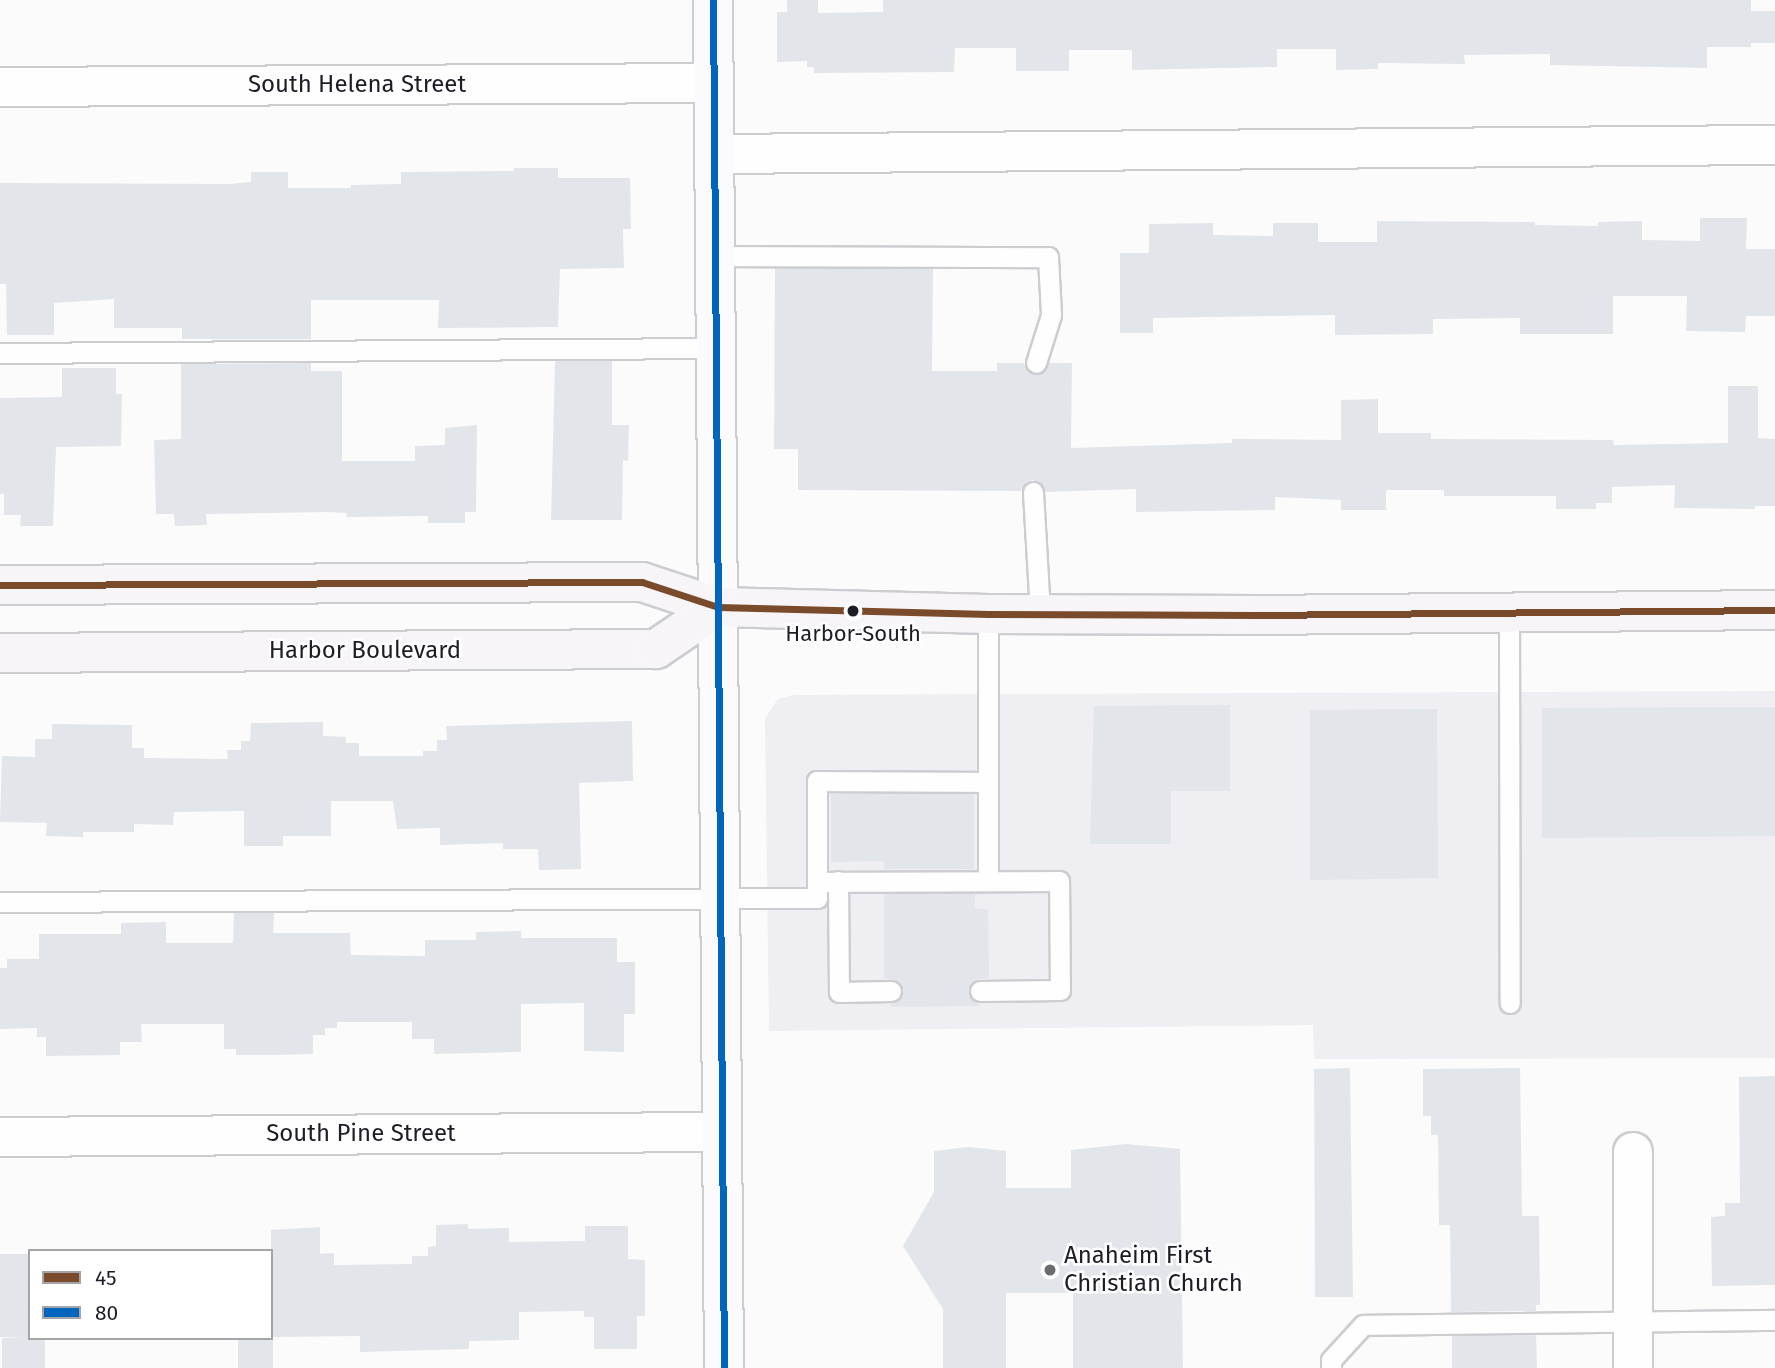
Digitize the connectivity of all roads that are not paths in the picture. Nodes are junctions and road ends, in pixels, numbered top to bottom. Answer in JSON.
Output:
{"nodes":[{"id":1,"x":713,"y":0,"type":"edge"},
{"id":2,"x":714,"y":83,"type":"junction"},
{"id":3,"x":0,"y":87,"type":"edge"},
{"id":4,"x":1775,"y":145,"type":"edge"},
{"id":5,"x":715,"y":154,"type":"junction"},
{"id":6,"x":715,"y":256,"type":"junction"},
{"id":7,"x":716,"y":348,"type":"junction"},
{"id":8,"x":0,"y":353,"type":"edge"},
{"id":9,"x":1036,"y":363,"type":"dead end"},
{"id":10,"x":1033,"y":492,"type":"dead end"},
{"id":11,"x":0,"y":585,"type":"edge"},
{"id":12,"x":718,"y":607,"type":"junction"},
{"id":13,"x":1775,"y":610,"type":"edge"},
{"id":14,"x":1509,"y":612,"type":"junction"},
{"id":15,"x":988,"y":614,"type":"junction"},
{"id":16,"x":1040,"y":614,"type":"junction"},
{"id":17,"x":0,"y":653,"type":"edge"},
{"id":18,"x":988,"y":782,"type":"junction"},
{"id":19,"x":817,"y":881,"type":"junction"},
{"id":20,"x":838,"y":881,"type":"junction"},
{"id":21,"x":988,"y":881,"type":"junction"},
{"id":22,"x":720,"y":898,"type":"junction"},
{"id":23,"x":0,"y":901,"type":"edge"},
{"id":24,"x":891,"y":991,"type":"dead end"},
{"id":25,"x":980,"y":991,"type":"dead end"},
{"id":26,"x":1510,"y":1003,"type":"dead end"},
{"id":27,"x":722,"y":1132,"type":"junction"},
{"id":28,"x":0,"y":1137,"type":"edge"},
{"id":29,"x":1633,"y":1152,"type":"dead end"},
{"id":30,"x":1775,"y":1320,"type":"edge"},
{"id":31,"x":1632,"y":1322,"type":"junction"},
{"id":32,"x":724,"y":1368,"type":"edge"},
{"id":33,"x":1331,"y":1368,"type":"edge"},
{"id":34,"x":1633,"y":1368,"type":"edge"}],
"edges":[{"from":1,"to":2,"type":"street"},
{"from":2,"to":3,"type":"street","name":"South Helena Street"},
{"from":2,"to":5,"type":"street"},
{"from":4,"to":5,"type":"street"},
{"from":5,"to":6,"type":"street"},
{"from":6,"to":7,"type":"street"},
{"from":6,"to":9,"type":"lane"},
{"from":7,"to":8,"type":"lane"},
{"from":7,"to":12,"type":"street"},
{"from":10,"to":16,"type":"lane"},
{"from":11,"to":12,"type":"main road"},
{"from":12,"to":15,"type":"main road"},
{"from":12,"to":17,"type":"main road","name":"Harbor Boulevard"},
{"from":12,"to":22,"type":"street"},
{"from":13,"to":14,"type":"main road"},
{"from":14,"to":16,"type":"main road"},
{"from":14,"to":26,"type":"lane"},
{"from":15,"to":16,"type":"main road"},
{"from":15,"to":18,"type":"lane"},
{"from":18,"to":19,"type":"lane"},
{"from":18,"to":21,"type":"lane"},
{"from":19,"to":20,"type":"lane"},
{"from":19,"to":22,"type":"lane"},
{"from":20,"to":21,"type":"lane"},
{"from":20,"to":24,"type":"lane"},
{"from":21,"to":25,"type":"lane"},
{"from":22,"to":23,"type":"lane"},
{"from":22,"to":27,"type":"street"},
{"from":27,"to":28,"type":"street","name":"South Pine Street"},
{"from":27,"to":32,"type":"street"},
{"from":29,"to":31,"type":"street"},
{"from":30,"to":31,"type":"lane"},
{"from":31,"to":33,"type":"lane"},
{"from":31,"to":34,"type":"street"}]}
